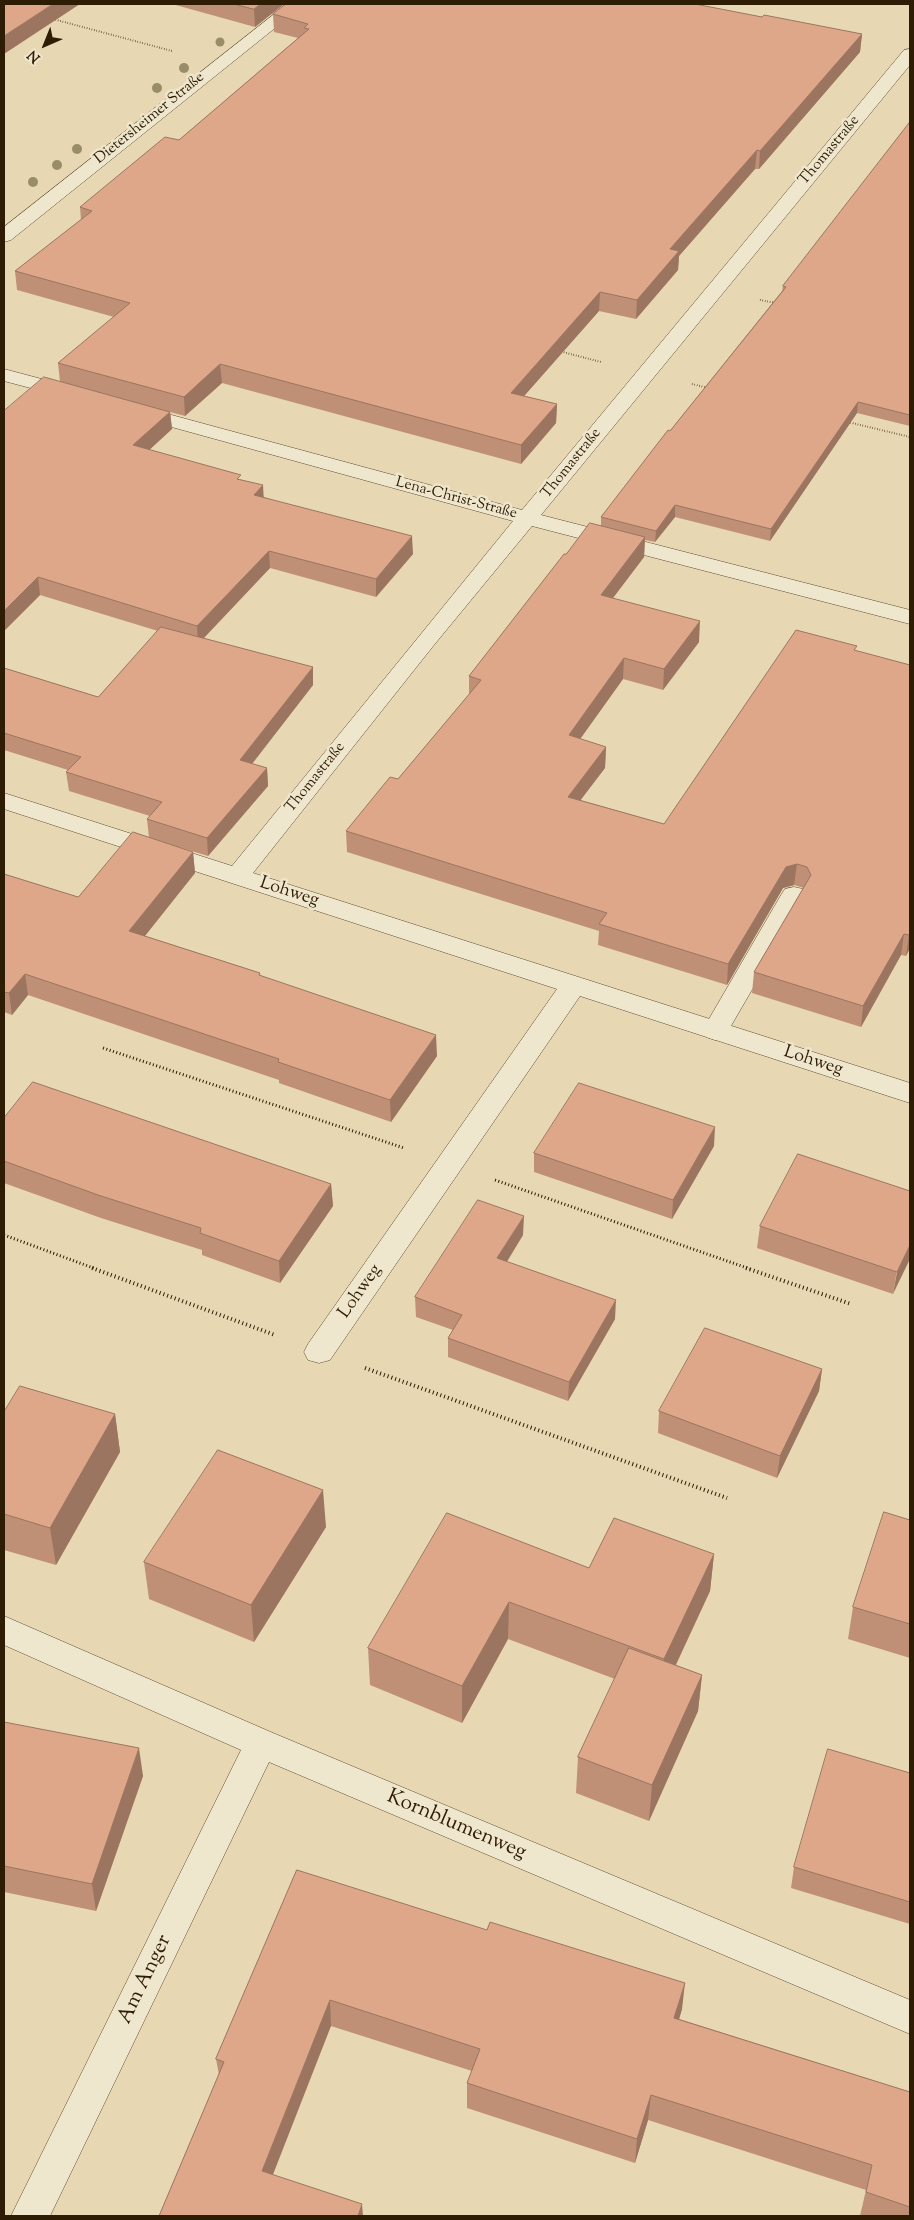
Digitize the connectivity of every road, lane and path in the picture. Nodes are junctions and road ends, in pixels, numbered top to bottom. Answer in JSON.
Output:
{"nodes":[{"id":1,"x":297,"y":4,"type":"edge"},
{"id":2,"x":51,"y":18,"type":"edge"},
{"id":3,"x":910,"y":54,"type":"edge"},
{"id":4,"x":220,"y":63,"type":"junction"},
{"id":5,"x":4,"y":236,"type":"edge"},
{"id":6,"x":716,"y":289,"type":"junction"},
{"id":7,"x":784,"y":305,"type":"edge"},
{"id":8,"x":4,"y":374,"type":"edge"},
{"id":9,"x":89,"y":398,"type":"edge"},
{"id":10,"x":118,"y":406,"type":"edge"},
{"id":11,"x":527,"y":518,"type":"junction"},
{"id":12,"x":910,"y":617,"type":"edge"},
{"id":13,"x":4,"y":801,"type":"edge"},
{"id":14,"x":237,"y":876,"type":"junction"},
{"id":15,"x":794,"y":895,"type":"dead end"},
{"id":16,"x":573,"y":986,"type":"junction"},
{"id":17,"x":715,"y":1031,"type":"junction"},
{"id":18,"x":910,"y":1093,"type":"edge"},
{"id":19,"x":319,"y":1352,"type":"dead end"},
{"id":20,"x":4,"y":1630,"type":"edge"},
{"id":21,"x":261,"y":1743,"type":"junction"},
{"id":22,"x":910,"y":2017,"type":"edge"},
{"id":23,"x":30,"y":2216,"type":"edge"}],
"edges":[{"from":1,"to":4,"type":"street","name":"Dietersheimer Straße"},
{"from":2,"to":4,"type":"path"},
{"from":3,"to":6,"type":"street","name":"Thomastraße"},
{"from":4,"to":5,"type":"street","name":"Dietersheimer Straße"},
{"from":6,"to":7,"type":"path"},
{"from":6,"to":11,"type":"street","name":"Thomastraße"},
{"from":8,"to":9,"type":"street"},
{"from":10,"to":11,"type":"street","name":"Lena-Christ-Straße"},
{"from":11,"to":12,"type":"street","name":"Lena-Christ-Straße"},
{"from":11,"to":14,"type":"street","name":"Thomastraße"},
{"from":13,"to":14,"type":"street","name":"Lohweg"},
{"from":14,"to":16,"type":"street","name":"Lohweg"},
{"from":15,"to":17,"type":"street"},
{"from":16,"to":17,"type":"street","name":"Lohweg"},
{"from":16,"to":19,"type":"street","name":"Lohweg"},
{"from":17,"to":18,"type":"street","name":"Lohweg"},
{"from":20,"to":21,"type":"street","name":"Kornblumenweg"},
{"from":21,"to":22,"type":"street","name":"Kornblumenweg"},
{"from":21,"to":23,"type":"street","name":"Am Anger"}]}
